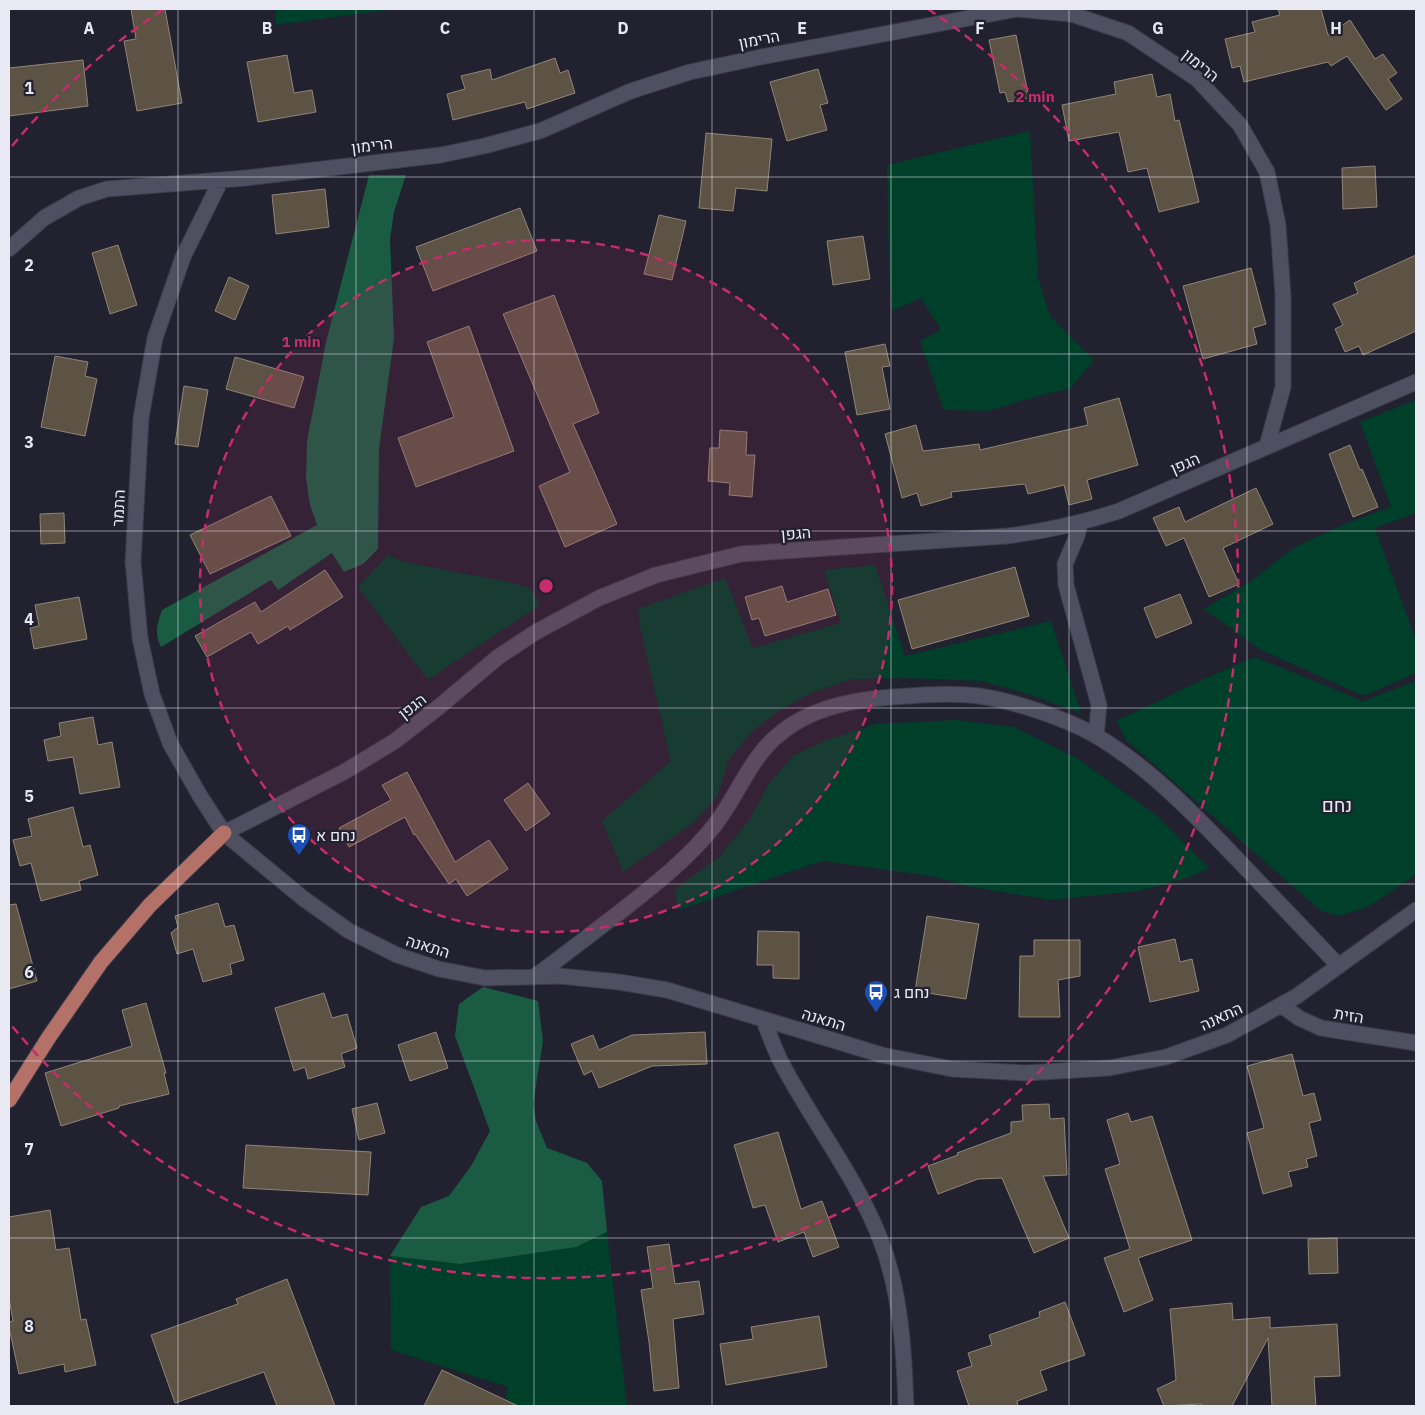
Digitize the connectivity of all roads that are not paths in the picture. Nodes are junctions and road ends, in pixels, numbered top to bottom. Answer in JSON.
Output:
{"nodes":[{"id":1,"x":221,"y":180,"type":"junction"},
{"id":2,"x":9,"y":249,"type":"edge"},
{"id":3,"x":1416,"y":382,"type":"edge"},
{"id":4,"x":1267,"y":446,"type":"junction"},
{"id":5,"x":1080,"y":524,"type":"junction"},
{"id":6,"x":1096,"y":736,"type":"junction"},
{"id":7,"x":224,"y":833,"type":"junction"},
{"id":8,"x":1416,"y":910,"type":"edge"},
{"id":9,"x":1339,"y":966,"type":"junction"},
{"id":10,"x":534,"y":977,"type":"junction"},
{"id":11,"x":1281,"y":1005,"type":"junction"},
{"id":12,"x":763,"y":1019,"type":"junction"},
{"id":13,"x":1416,"y":1043,"type":"edge"},
{"id":14,"x":9,"y":1100,"type":"edge"},
{"id":15,"x":906,"y":1406,"type":"edge"}],
"edges":[{"from":1,"to":2,"type":"street","name":"הרימון"},
{"from":1,"to":4,"type":"street","name":"הרימון"},
{"from":1,"to":7,"type":"street","name":"התמר"},
{"from":3,"to":4,"type":"street","name":"הגפן"},
{"from":4,"to":5,"type":"street","name":"הגפן"},
{"from":5,"to":6,"type":"street"},
{"from":5,"to":7,"type":"street","name":"הגפן"},
{"from":6,"to":9,"type":"street"},
{"from":6,"to":10,"type":"street"},
{"from":7,"to":10,"type":"street","name":"התאנה"},
{"from":7,"to":14,"type":"main road"},
{"from":8,"to":9,"type":"street","name":"התאנה"},
{"from":9,"to":11,"type":"street","name":"התאנה"},
{"from":10,"to":12,"type":"street","name":"התאנה"},
{"from":11,"to":12,"type":"street","name":"התאנה"},
{"from":11,"to":13,"type":"street","name":"הזית"},
{"from":12,"to":15,"type":"street"}]}
